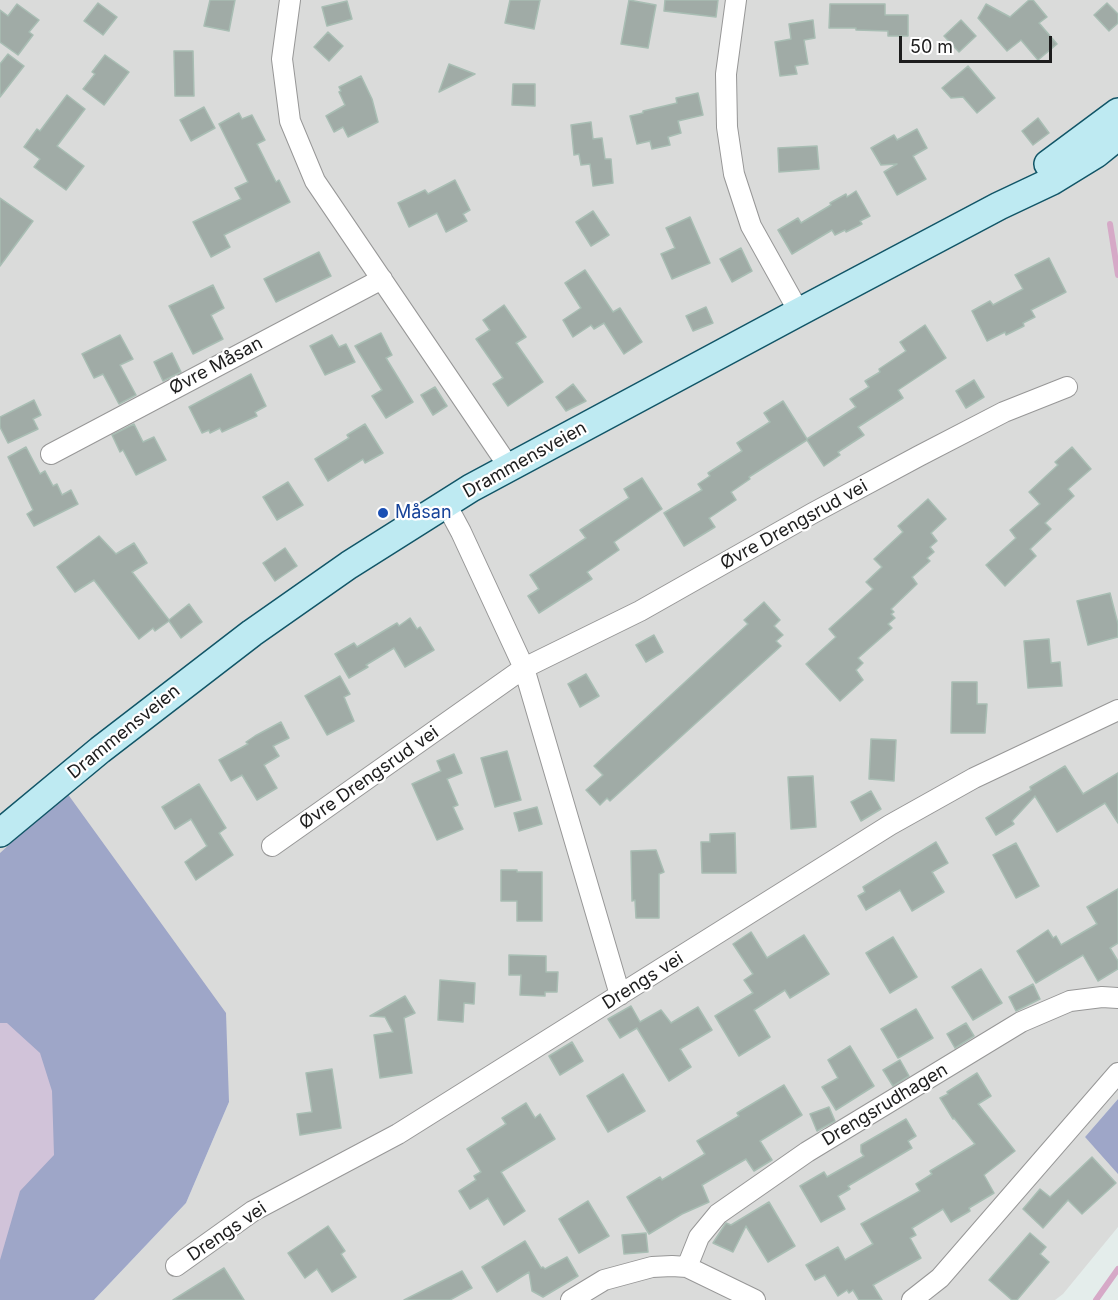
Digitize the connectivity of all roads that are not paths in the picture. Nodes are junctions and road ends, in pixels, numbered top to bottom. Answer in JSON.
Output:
{"nodes":[{"id":1,"x":290,"y":0,"type":"edge"},
{"id":2,"x":736,"y":0,"type":"edge"},
{"id":3,"x":1115,"y":130,"type":"edge"},
{"id":4,"x":382,"y":279,"type":"junction"},
{"id":5,"x":799,"y":312,"type":"junction"},
{"id":6,"x":1067,"y":387,"type":"dead end"},
{"id":7,"x":51,"y":454,"type":"dead end"},
{"id":8,"x":509,"y":467,"type":"junction"},
{"id":9,"x":446,"y":504,"type":"junction"},
{"id":10,"x":524,"y":668,"type":"junction"},
{"id":11,"x":1118,"y":710,"type":"edge"},
{"id":12,"x":0,"y":833,"type":"edge"},
{"id":13,"x":272,"y":846,"type":"dead end"},
{"id":14,"x":620,"y":995,"type":"junction"},
{"id":15,"x":1118,"y":998,"type":"edge"},
{"id":16,"x":1118,"y":1073,"type":"edge"},
{"id":17,"x":176,"y":1266,"type":"dead end"},
{"id":18,"x":687,"y":1267,"type":"junction"},
{"id":19,"x":571,"y":1300,"type":"edge"},
{"id":20,"x":755,"y":1300,"type":"edge"},
{"id":21,"x":912,"y":1300,"type":"edge"}],
"edges":[{"from":1,"to":4,"type":"street"},
{"from":2,"to":5,"type":"street"},
{"from":3,"to":5,"type":"main road","name":"Drammensveien"},
{"from":4,"to":7,"type":"street","name":"Øvre Måsan"},
{"from":4,"to":8,"type":"street"},
{"from":5,"to":8,"type":"main road","name":"Drammensveien"},
{"from":6,"to":10,"type":"street","name":"Øvre Drengsrud vei"},
{"from":8,"to":9,"type":"main road","name":"Drammensveien"},
{"from":9,"to":10,"type":"street"},
{"from":9,"to":12,"type":"main road","name":"Drammensveien"},
{"from":10,"to":13,"type":"street","name":"Øvre Drengsrud vei"},
{"from":10,"to":14,"type":"street"},
{"from":11,"to":14,"type":"street","name":"Drengs vei"},
{"from":14,"to":17,"type":"street","name":"Drengs vei"},
{"from":15,"to":18,"type":"street","name":"Drengsrudhagen"},
{"from":16,"to":21,"type":"street"},
{"from":18,"to":19,"type":"street"},
{"from":18,"to":20,"type":"street"}]}
